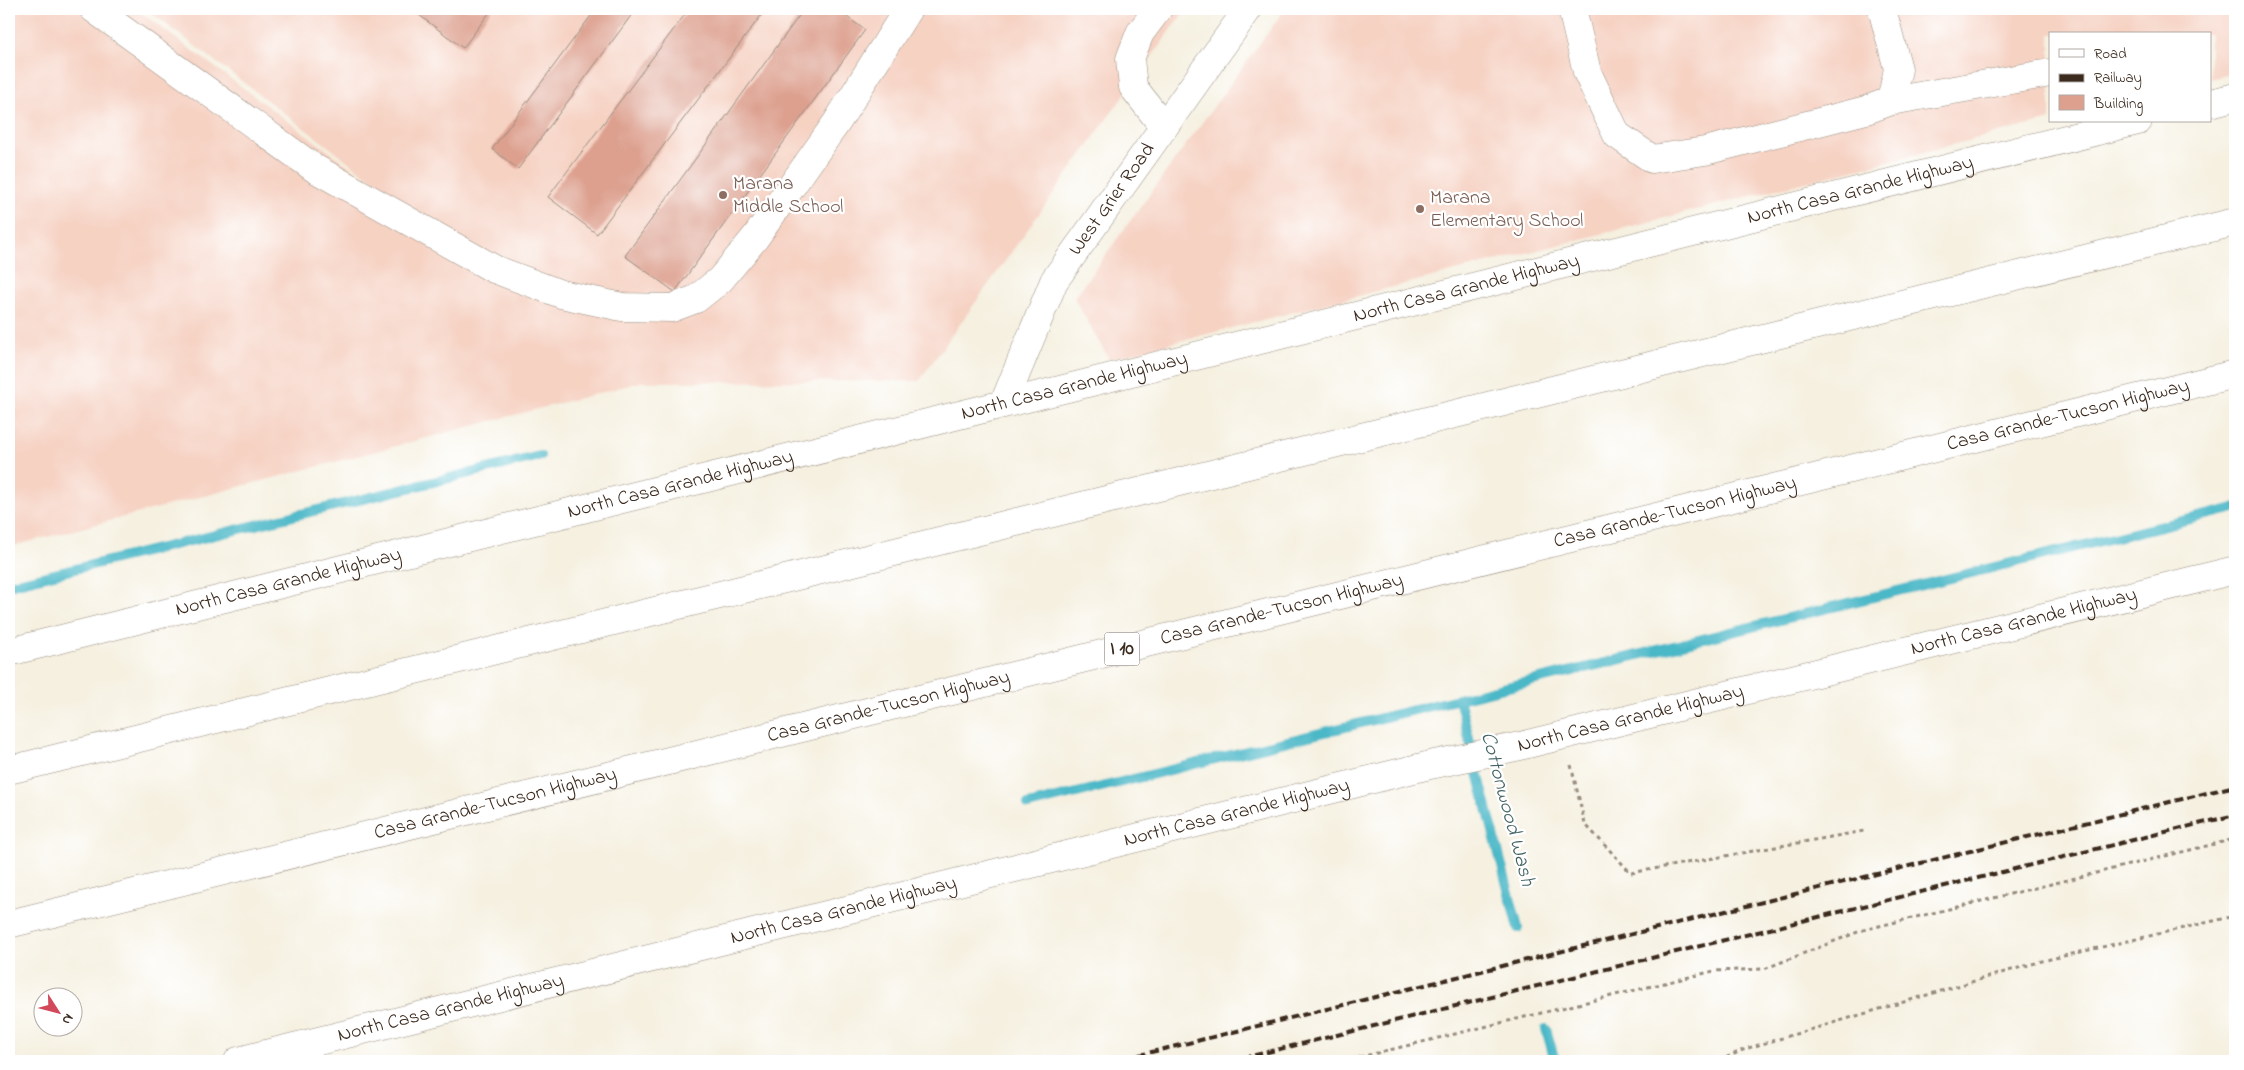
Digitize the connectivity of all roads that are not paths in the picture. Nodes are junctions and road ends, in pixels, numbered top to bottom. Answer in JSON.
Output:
{"nodes":[{"id":1,"x":94,"y":9,"type":"edge"},
{"id":2,"x":908,"y":9,"type":"edge"},
{"id":3,"x":1158,"y":9,"type":"edge"},
{"id":4,"x":1248,"y":9,"type":"edge"},
{"id":5,"x":1572,"y":9,"type":"edge"},
{"id":6,"x":1882,"y":9,"type":"edge"},
{"id":7,"x":2049,"y":73,"type":"edge"},
{"id":8,"x":2235,"y":97,"type":"edge"},
{"id":9,"x":1891,"y":101,"type":"junction"},
{"id":10,"x":2212,"y":103,"type":"edge"},
{"id":11,"x":2134,"y":122,"type":"edge"},
{"id":12,"x":1164,"y":127,"type":"junction"},
{"id":13,"x":2235,"y":222,"type":"edge"},
{"id":14,"x":2235,"y":374,"type":"edge"},
{"id":15,"x":1004,"y":403,"type":"junction"},
{"id":16,"x":2235,"y":570,"type":"edge"},
{"id":17,"x":9,"y":652,"type":"edge"},
{"id":18,"x":9,"y":770,"type":"edge"},
{"id":19,"x":9,"y":924,"type":"edge"},
{"id":20,"x":238,"y":1061,"type":"edge"}],
"edges":[{"from":1,"to":2,"type":"main road"},
{"from":3,"to":12,"type":"main road"},
{"from":4,"to":12,"type":"main road","name":"West Grier Road"},
{"from":5,"to":9,"type":"main road"},
{"from":6,"to":9,"type":"main road"},
{"from":7,"to":9,"type":"main road"},
{"from":8,"to":10,"type":"main road"},
{"from":11,"to":15,"type":"main road","name":"North Casa Grande Highway"},
{"from":12,"to":15,"type":"main road","name":"West Grier Road"},
{"from":13,"to":18,"type":"main road"},
{"from":14,"to":19,"type":"main road","name":"Casa Grande-Tucson Highway","number":"I 10"},
{"from":15,"to":17,"type":"main road","name":"North Casa Grande Highway"},
{"from":16,"to":20,"type":"main road","name":"North Casa Grande Highway"}]}
